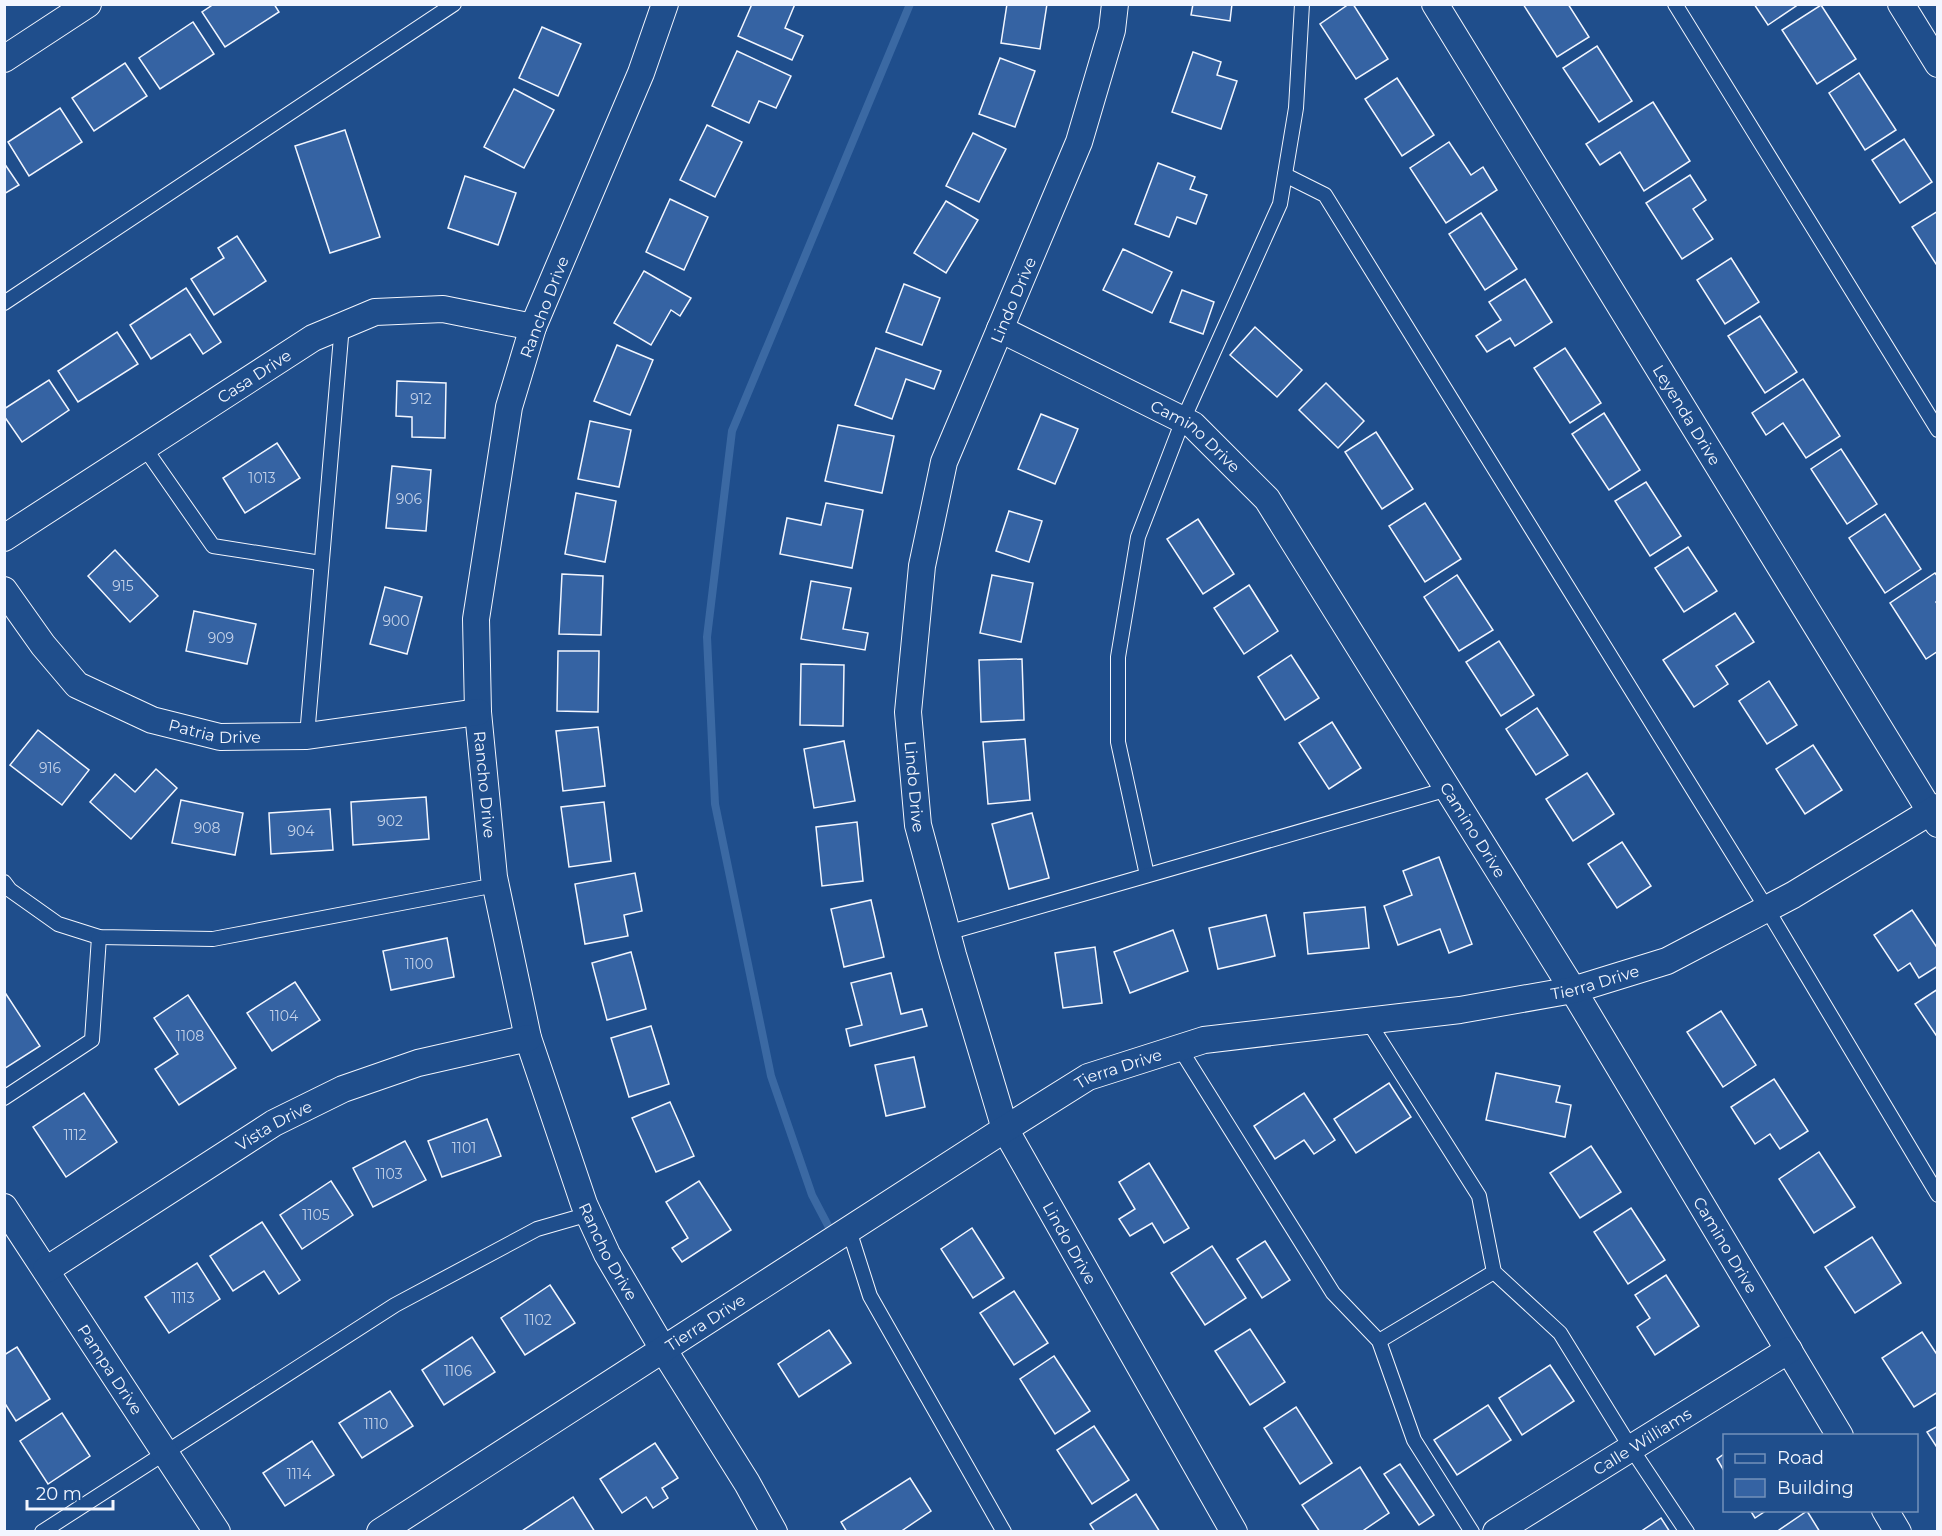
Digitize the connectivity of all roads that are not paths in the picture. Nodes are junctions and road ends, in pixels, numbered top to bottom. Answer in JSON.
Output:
{"nodes":[{"id":1,"x":88,"y":4,"type":"edge"},
{"id":2,"x":454,"y":4,"type":"edge"},
{"id":3,"x":665,"y":4,"type":"edge"},
{"id":4,"x":1115,"y":4,"type":"edge"},
{"id":5,"x":1302,"y":4,"type":"edge"},
{"id":6,"x":1434,"y":4,"type":"edge"},
{"id":7,"x":1675,"y":4,"type":"edge"},
{"id":8,"x":1901,"y":4,"type":"edge"},
{"id":9,"x":4,"y":60,"type":"edge"},
{"id":10,"x":1938,"y":64,"type":"edge"},
{"id":11,"x":1285,"y":175,"type":"junction"},
{"id":12,"x":4,"y":303,"type":"edge"},
{"id":13,"x":342,"y":325,"type":"junction"},
{"id":14,"x":533,"y":327,"type":"junction"},
{"id":15,"x":1000,"y":329,"type":"junction"},
{"id":16,"x":1184,"y":420,"type":"junction"},
{"id":17,"x":1938,"y":430,"type":"edge"},
{"id":18,"x":144,"y":447,"type":"junction"},
{"id":19,"x":4,"y":538,"type":"edge"},
{"id":20,"x":321,"y":563,"type":"junction"},
{"id":21,"x":4,"y":590,"type":"edge"},
{"id":22,"x":478,"y":712,"type":"junction"},
{"id":23,"x":307,"y":736,"type":"junction"},
{"id":24,"x":1448,"y":789,"type":"junction"},
{"id":25,"x":1935,"y":814,"type":"edge"},
{"id":26,"x":1147,"y":875,"type":"junction"},
{"id":27,"x":4,"y":882,"type":"edge"},
{"id":28,"x":495,"y":885,"type":"junction"},
{"id":29,"x":1767,"y":909,"type":"junction"},
{"id":30,"x":947,"y":933,"type":"junction"},
{"id":31,"x":99,"y":937,"type":"junction"},
{"id":32,"x":1573,"y":990,"type":"junction"},
{"id":33,"x":1368,"y":1021,"type":"junction"},
{"id":34,"x":528,"y":1038,"type":"junction"},
{"id":35,"x":1179,"y":1047,"type":"junction"},
{"id":36,"x":4,"y":1098,"type":"edge"},
{"id":37,"x":1005,"y":1129,"type":"junction"},
{"id":38,"x":1938,"y":1194,"type":"edge"},
{"id":39,"x":4,"y":1207,"type":"edge"},
{"id":40,"x":589,"y":1214,"type":"junction"},
{"id":41,"x":849,"y":1230,"type":"junction"},
{"id":42,"x":46,"y":1270,"type":"junction"},
{"id":43,"x":1494,"y":1272,"type":"junction"},
{"id":44,"x":1379,"y":1341,"type":"junction"},
{"id":45,"x":663,"y":1349,"type":"junction"},
{"id":46,"x":1789,"y":1350,"type":"junction"},
{"id":47,"x":1839,"y":1434,"type":"edge"},
{"id":48,"x":1631,"y":1448,"type":"junction"},
{"id":49,"x":165,"y":1452,"type":"junction"},
{"id":50,"x":1886,"y":1512,"type":"edge"},
{"id":51,"x":42,"y":1532,"type":"edge"},
{"id":52,"x":217,"y":1532,"type":"edge"},
{"id":53,"x":380,"y":1532,"type":"edge"},
{"id":54,"x":774,"y":1532,"type":"edge"},
{"id":55,"x":1004,"y":1532,"type":"edge"},
{"id":56,"x":1234,"y":1532,"type":"edge"},
{"id":57,"x":1472,"y":1532,"type":"edge"},
{"id":58,"x":1496,"y":1532,"type":"edge"},
{"id":59,"x":1687,"y":1532,"type":"edge"},
{"id":60,"x":1898,"y":1532,"type":"edge"}],
"edges":[{"from":1,"to":9,"type":"street"},
{"from":2,"to":12,"type":"lane"},
{"from":3,"to":14,"type":"street","name":"Rancho Drive"},
{"from":4,"to":15,"type":"street","name":"Lindo Drive"},
{"from":5,"to":11,"type":"lane"},
{"from":6,"to":25,"type":"street","name":"Leyenda Drive"},
{"from":7,"to":17,"type":"lane"},
{"from":8,"to":10,"type":"street"},
{"from":11,"to":16,"type":"lane"},
{"from":11,"to":29,"type":"lane"},
{"from":13,"to":14,"type":"street","name":"Casa Drive"},
{"from":13,"to":18,"type":"street","name":"Casa Drive"},
{"from":13,"to":20,"type":"lane"},
{"from":14,"to":22,"type":"street","name":"Rancho Drive"},
{"from":15,"to":16,"type":"street","name":"Camino Drive"},
{"from":15,"to":30,"type":"street","name":"Lindo Drive"},
{"from":16,"to":24,"type":"street","name":"Camino Drive"},
{"from":16,"to":26,"type":"lane"},
{"from":18,"to":19,"type":"street","name":"Casa Drive"},
{"from":18,"to":20,"type":"lane"},
{"from":20,"to":23,"type":"lane"},
{"from":21,"to":23,"type":"street","name":"Patria Drive"},
{"from":22,"to":23,"type":"street","name":"Patria Drive"},
{"from":22,"to":28,"type":"street","name":"Rancho Drive"},
{"from":24,"to":26,"type":"lane"},
{"from":24,"to":32,"type":"street","name":"Camino Drive"},
{"from":25,"to":29,"type":"street","name":"Tierra Drive"},
{"from":26,"to":30,"type":"lane"},
{"from":27,"to":31,"type":"lane"},
{"from":28,"to":31,"type":"lane"},
{"from":28,"to":34,"type":"street","name":"Rancho Drive"},
{"from":29,"to":32,"type":"street","name":"Tierra Drive"},
{"from":29,"to":38,"type":"lane"},
{"from":30,"to":37,"type":"street","name":"Lindo Drive"},
{"from":31,"to":36,"type":"lane"},
{"from":32,"to":33,"type":"street","name":"Tierra Drive"},
{"from":32,"to":46,"type":"street","name":"Camino Drive"},
{"from":33,"to":35,"type":"street","name":"Tierra Drive"},
{"from":33,"to":43,"type":"lane"},
{"from":34,"to":40,"type":"street","name":"Rancho Drive"},
{"from":34,"to":42,"type":"street","name":"Vista Drive"},
{"from":35,"to":37,"type":"street","name":"Tierra Drive"},
{"from":35,"to":44,"type":"lane"},
{"from":37,"to":41,"type":"street","name":"Tierra Drive"},
{"from":37,"to":56,"type":"street","name":"Lindo Drive"},
{"from":39,"to":42,"type":"street","name":"Pampa Drive"},
{"from":40,"to":45,"type":"street","name":"Rancho Drive"},
{"from":40,"to":49,"type":"lane"},
{"from":41,"to":45,"type":"street","name":"Tierra Drive"},
{"from":41,"to":55,"type":"lane"},
{"from":42,"to":49,"type":"street","name":"Pampa Drive"},
{"from":43,"to":44,"type":"lane"},
{"from":43,"to":48,"type":"lane"},
{"from":44,"to":57,"type":"lane"},
{"from":45,"to":53,"type":"street","name":"Tierra Drive"},
{"from":45,"to":54,"type":"street","name":"Rancho Drive"},
{"from":46,"to":47,"type":"street","name":"Camino Drive"},
{"from":46,"to":48,"type":"street","name":"Calle Williams"},
{"from":48,"to":58,"type":"street","name":"Calle Williams"},
{"from":48,"to":59,"type":"lane"},
{"from":49,"to":51,"type":"lane"},
{"from":49,"to":52,"type":"street","name":"Pampa Drive"},
{"from":50,"to":60,"type":"street"}]}
